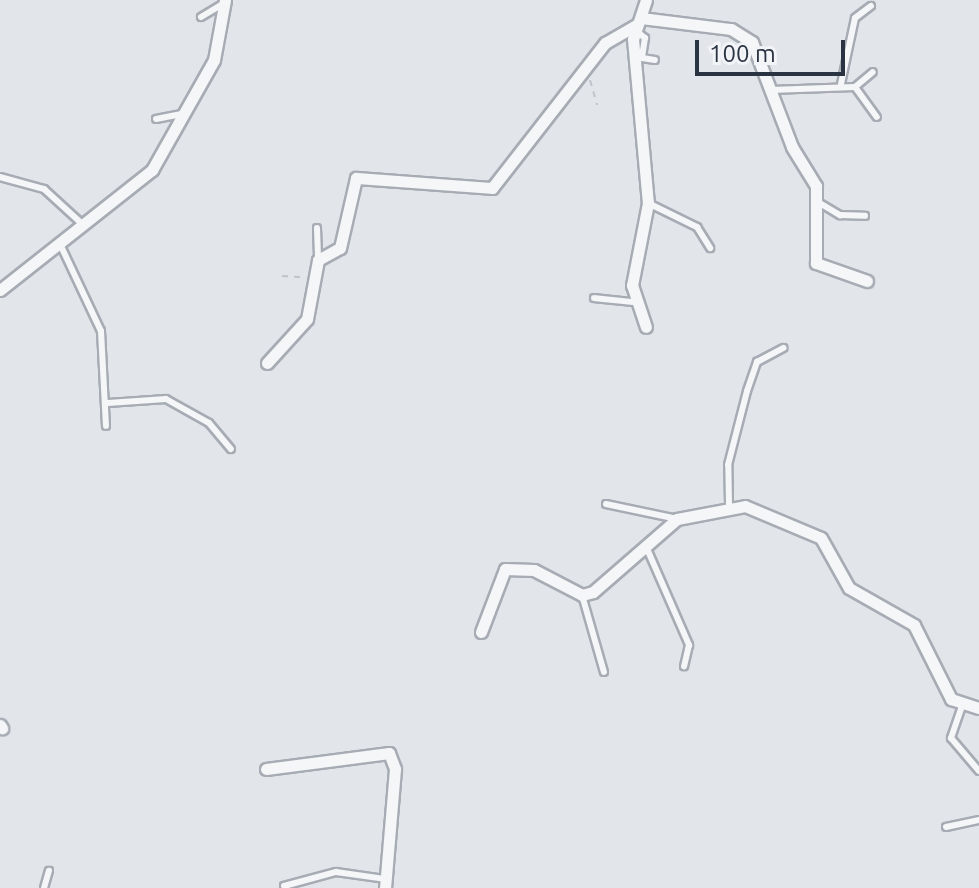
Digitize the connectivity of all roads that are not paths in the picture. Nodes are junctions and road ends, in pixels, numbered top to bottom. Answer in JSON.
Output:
{"nodes":[{"id":1,"x":646,"y":0,"type":"edge"},
{"id":2,"x":224,"y":2,"type":"edge"},
{"id":3,"x":871,"y":6,"type":"dead end"},
{"id":4,"x":201,"y":17,"type":"dead end"},
{"id":5,"x":638,"y":24,"type":"junction"},
{"id":6,"x":655,"y":60,"type":"dead end"},
{"id":7,"x":873,"y":72,"type":"dead end"},
{"id":8,"x":841,"y":84,"type":"junction"},
{"id":9,"x":855,"y":87,"type":"junction"},
{"id":10,"x":770,"y":90,"type":"junction"},
{"id":11,"x":182,"y":114,"type":"junction"},
{"id":12,"x":877,"y":117,"type":"dead end"},
{"id":13,"x":156,"y":119,"type":"dead end"},
{"id":14,"x":0,"y":177,"type":"edge"},
{"id":15,"x":818,"y":202,"type":"junction"},
{"id":16,"x":648,"y":203,"type":"junction"},
{"id":17,"x":865,"y":216,"type":"dead end"},
{"id":18,"x":79,"y":221,"type":"junction"},
{"id":19,"x":317,"y":228,"type":"dead end"},
{"id":20,"x":58,"y":241,"type":"junction"},
{"id":21,"x":710,"y":248,"type":"dead end"},
{"id":22,"x":318,"y":260,"type":"junction"},
{"id":23,"x":867,"y":281,"type":"dead end"},
{"id":24,"x":0,"y":290,"type":"edge"},
{"id":25,"x":594,"y":298,"type":"dead end"},
{"id":26,"x":633,"y":302,"type":"junction"},
{"id":27,"x":646,"y":327,"type":"dead end"},
{"id":28,"x":783,"y":348,"type":"dead end"},
{"id":29,"x":267,"y":363,"type":"dead end"},
{"id":30,"x":108,"y":403,"type":"junction"},
{"id":31,"x":106,"y":426,"type":"dead end"},
{"id":32,"x":231,"y":449,"type":"dead end"},
{"id":33,"x":606,"y":504,"type":"dead end"},
{"id":34,"x":729,"y":504,"type":"junction"},
{"id":35,"x":677,"y":519,"type":"junction"},
{"id":36,"x":648,"y":551,"type":"junction"},
{"id":37,"x":582,"y":595,"type":"junction"},
{"id":38,"x":481,"y":632,"type":"dead end"},
{"id":39,"x":684,"y":666,"type":"dead end"},
{"id":40,"x":604,"y":672,"type":"dead end"},
{"id":41,"x":962,"y":706,"type":"junction"},
{"id":42,"x":979,"y":708,"type":"edge"},
{"id":43,"x":266,"y":769,"type":"dead end"},
{"id":44,"x":979,"y":771,"type":"edge"},
{"id":45,"x":979,"y":820,"type":"edge"},
{"id":46,"x":946,"y":827,"type":"dead end"},
{"id":47,"x":49,"y":871,"type":"dead end"},
{"id":48,"x":385,"y":884,"type":"edge"},
{"id":49,"x":284,"y":886,"type":"dead end"},
{"id":50,"x":44,"y":888,"type":"edge"}],
"edges":[{"from":1,"to":5,"type":"street"},
{"from":2,"to":4,"type":"lane"},
{"from":2,"to":11,"type":"street"},
{"from":3,"to":8,"type":"lane"},
{"from":5,"to":6,"type":"lane"},
{"from":5,"to":10,"type":"street"},
{"from":5,"to":16,"type":"street"},
{"from":5,"to":22,"type":"street"},
{"from":7,"to":9,"type":"lane"},
{"from":8,"to":9,"type":"lane"},
{"from":8,"to":10,"type":"lane"},
{"from":9,"to":12,"type":"lane"},
{"from":10,"to":15,"type":"street"},
{"from":11,"to":13,"type":"lane"},
{"from":11,"to":18,"type":"street"},
{"from":14,"to":18,"type":"lane"},
{"from":15,"to":17,"type":"lane"},
{"from":15,"to":23,"type":"street"},
{"from":16,"to":21,"type":"lane"},
{"from":16,"to":26,"type":"street"},
{"from":18,"to":20,"type":"street"},
{"from":19,"to":22,"type":"lane"},
{"from":20,"to":24,"type":"street"},
{"from":20,"to":30,"type":"lane"},
{"from":22,"to":29,"type":"street"},
{"from":25,"to":26,"type":"lane"},
{"from":26,"to":27,"type":"street"},
{"from":28,"to":34,"type":"lane"},
{"from":30,"to":31,"type":"lane"},
{"from":30,"to":32,"type":"lane"},
{"from":33,"to":35,"type":"lane"},
{"from":34,"to":35,"type":"street"},
{"from":34,"to":41,"type":"street"},
{"from":35,"to":36,"type":"street"},
{"from":36,"to":37,"type":"street"},
{"from":36,"to":39,"type":"lane"},
{"from":37,"to":38,"type":"street"},
{"from":37,"to":40,"type":"lane"},
{"from":41,"to":42,"type":"street"},
{"from":41,"to":44,"type":"lane"},
{"from":43,"to":48,"type":"street"},
{"from":45,"to":46,"type":"lane"},
{"from":47,"to":50,"type":"lane"},
{"from":48,"to":49,"type":"lane"}]}
